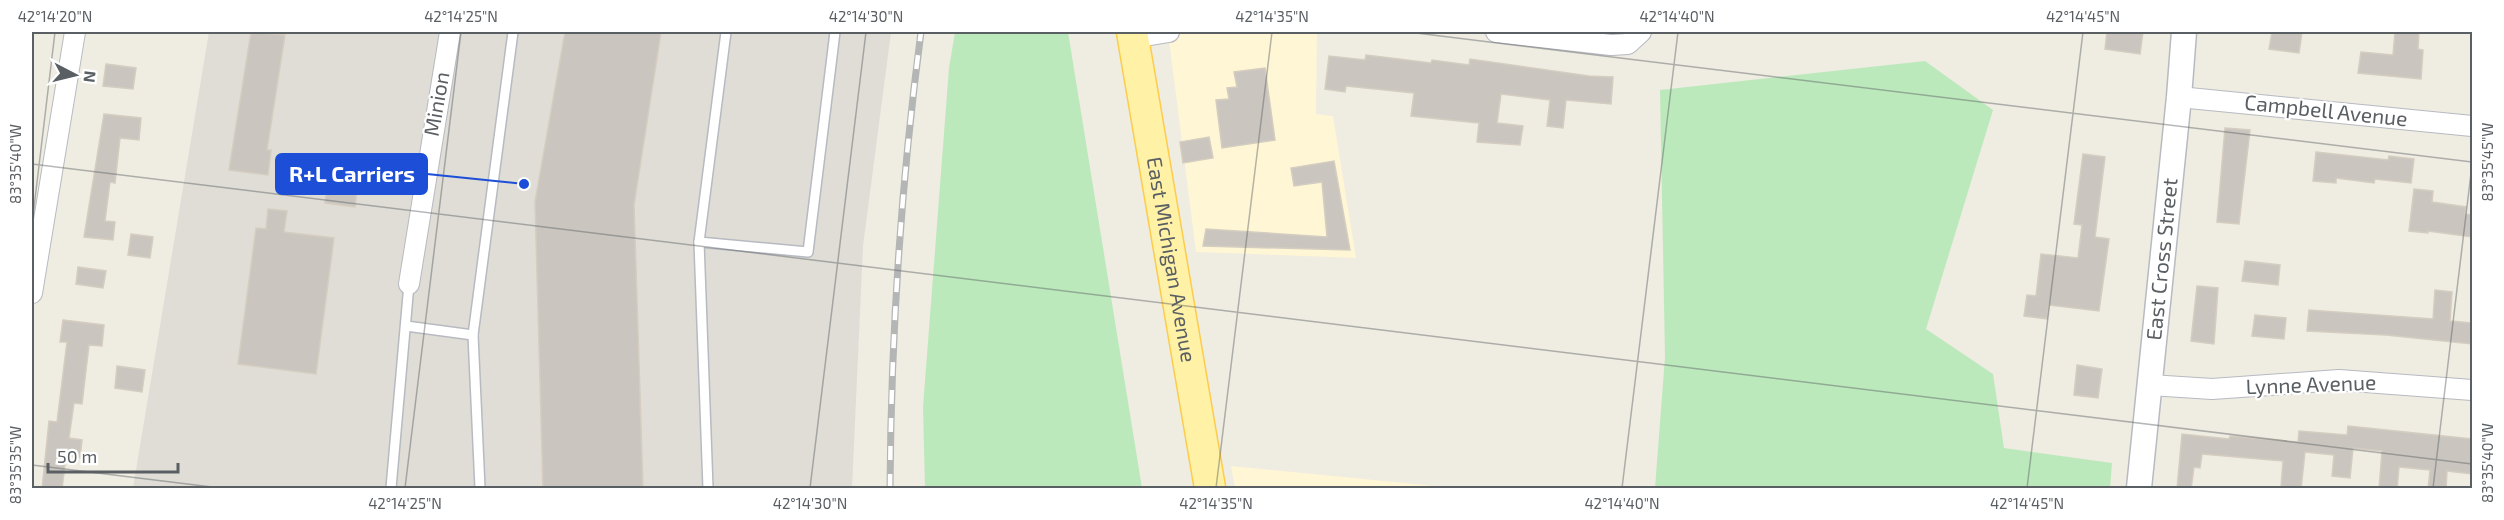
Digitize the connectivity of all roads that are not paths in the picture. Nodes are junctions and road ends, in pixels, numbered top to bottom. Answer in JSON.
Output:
{"nodes":[{"id":1,"x":75,"y":32,"type":"edge"},
{"id":2,"x":450,"y":32,"type":"edge"},
{"id":3,"x":513,"y":32,"type":"edge"},
{"id":4,"x":726,"y":32,"type":"edge"},
{"id":5,"x":835,"y":32,"type":"edge"},
{"id":6,"x":1169,"y":32,"type":"edge"},
{"id":7,"x":1496,"y":32,"type":"edge"},
{"id":8,"x":1641,"y":32,"type":"edge"},
{"id":9,"x":2184,"y":32,"type":"edge"},
{"id":10,"x":1132,"y":35,"type":"edge"},
{"id":11,"x":2179,"y":97,"type":"junction"},
{"id":12,"x":2472,"y":126,"type":"edge"},
{"id":13,"x":699,"y":242,"type":"junction"},
{"id":14,"x":410,"y":284,"type":"joint"},
{"id":15,"x":32,"y":293,"type":"edge"},
{"id":16,"x":406,"y":326,"type":"junction"},
{"id":17,"x":474,"y":335,"type":"junction"},
{"id":18,"x":2150,"y":385,"type":"junction"},
{"id":19,"x":2472,"y":390,"type":"edge"},
{"id":20,"x":391,"y":489,"type":"edge"},
{"id":21,"x":480,"y":489,"type":"edge"},
{"id":22,"x":708,"y":489,"type":"edge"},
{"id":23,"x":1210,"y":489,"type":"edge"},
{"id":24,"x":2139,"y":489,"type":"edge"}],
"edges":[{"from":1,"to":15,"type":"street"},
{"from":2,"to":14,"type":"street","name":"Minion"},
{"from":3,"to":17,"type":"lane"},
{"from":4,"to":13,"type":"lane"},
{"from":5,"to":13,"type":"lane"},
{"from":6,"to":10,"type":"street"},
{"from":7,"to":8,"type":"street"},
{"from":9,"to":11,"type":"street","name":"East Cross Street"},
{"from":10,"to":23,"type":"main road","name":"East Michigan Avenue"},
{"from":11,"to":12,"type":"street","name":"Campbell Avenue"},
{"from":11,"to":18,"type":"street","name":"East Cross Street"},
{"from":13,"to":22,"type":"lane"},
{"from":14,"to":16,"type":"lane"},
{"from":16,"to":17,"type":"lane"},
{"from":16,"to":20,"type":"lane"},
{"from":17,"to":21,"type":"lane"},
{"from":18,"to":19,"type":"street","name":"Lynne Avenue"},
{"from":18,"to":24,"type":"street","name":"East Cross Street"}]}
